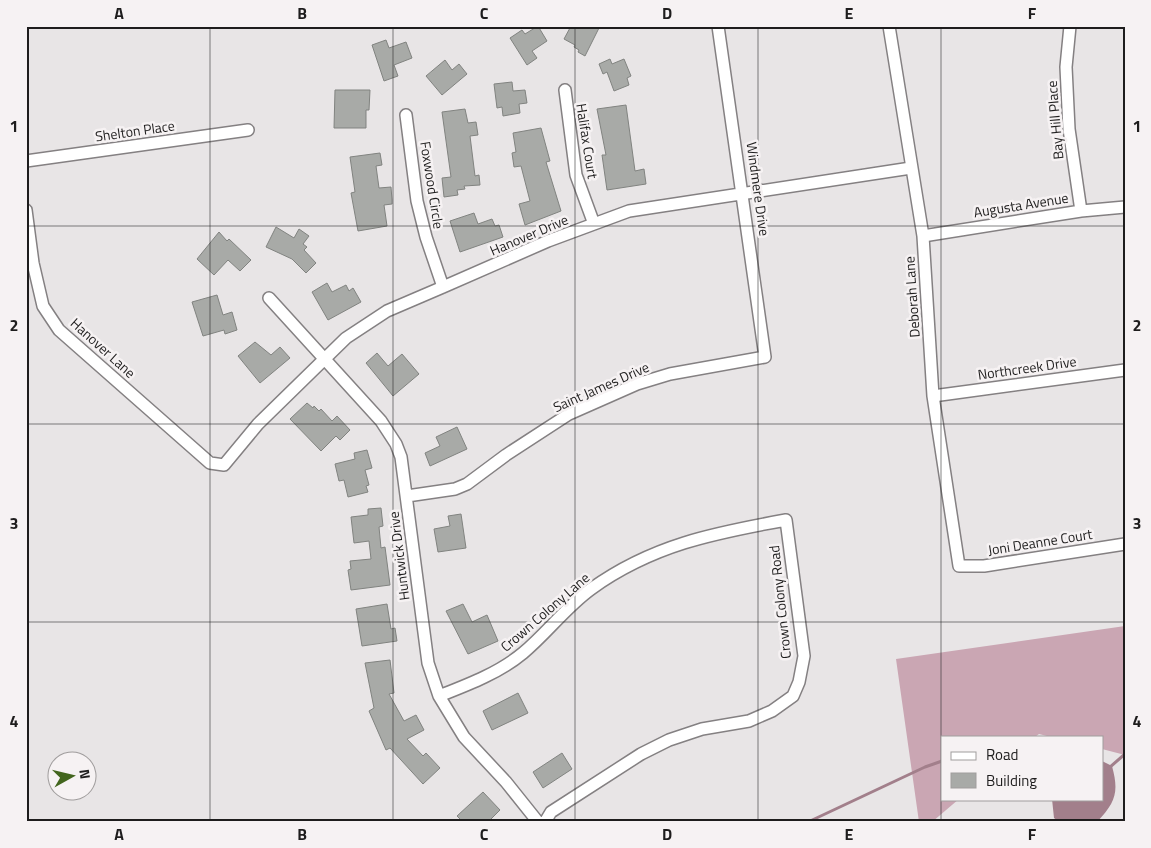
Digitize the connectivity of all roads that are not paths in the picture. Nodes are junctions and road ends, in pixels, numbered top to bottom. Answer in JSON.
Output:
{"nodes":[{"id":1,"x":718,"y":26,"type":"edge"},
{"id":2,"x":890,"y":26,"type":"edge"},
{"id":3,"x":1070,"y":26,"type":"edge"},
{"id":4,"x":565,"y":90,"type":"dead end"},
{"id":5,"x":406,"y":115,"type":"dead end"},
{"id":6,"x":248,"y":130,"type":"dead end"},
{"id":7,"x":26,"y":161,"type":"edge"},
{"id":8,"x":911,"y":168,"type":"junction"},
{"id":9,"x":743,"y":194,"type":"junction"},
{"id":10,"x":1125,"y":207,"type":"edge"},
{"id":11,"x":26,"y":210,"type":"edge"},
{"id":12,"x":1081,"y":211,"type":"junction"},
{"id":13,"x":594,"y":224,"type":"junction"},
{"id":14,"x":923,"y":236,"type":"junction"},
{"id":15,"x":442,"y":287,"type":"junction"},
{"id":16,"x":269,"y":298,"type":"dead end"},
{"id":17,"x":765,"y":357,"type":"joint"},
{"id":18,"x":325,"y":358,"type":"junction"},
{"id":19,"x":1125,"y":370,"type":"edge"},
{"id":20,"x":934,"y":396,"type":"junction"},
{"id":21,"x":224,"y":466,"type":"joint"},
{"id":22,"x":407,"y":496,"type":"junction"},
{"id":23,"x":786,"y":520,"type":"joint"},
{"id":24,"x":1125,"y":544,"type":"edge"},
{"id":25,"x":959,"y":566,"type":"joint"},
{"id":26,"x":439,"y":696,"type":"junction"},
{"id":27,"x":538,"y":822,"type":"edge"},
{"id":28,"x":545,"y":822,"type":"edge"}],
"edges":[{"from":1,"to":9,"type":"street","name":"Windmere Drive"},
{"from":2,"to":8,"type":"street","name":"Deborah Lane"},
{"from":3,"to":12,"type":"street","name":"Bay Hill Place"},
{"from":4,"to":13,"type":"street","name":"Halifax Court"},
{"from":5,"to":15,"type":"street","name":"Foxwood Circle"},
{"from":6,"to":7,"type":"street","name":"Shelton Place"},
{"from":8,"to":9,"type":"street","name":"Hanover Drive"},
{"from":8,"to":14,"type":"street","name":"Deborah Lane"},
{"from":9,"to":13,"type":"street","name":"Hanover Drive"},
{"from":9,"to":17,"type":"street","name":"Windmere Drive"},
{"from":10,"to":12,"type":"street","name":"Augusta Avenue"},
{"from":11,"to":21,"type":"street","name":"Hanover Lane"},
{"from":12,"to":14,"type":"street","name":"Augusta Avenue"},
{"from":13,"to":15,"type":"street","name":"Hanover Drive"},
{"from":14,"to":20,"type":"street","name":"Deborah Lane"},
{"from":15,"to":18,"type":"street","name":"Hanover Drive"},
{"from":16,"to":18,"type":"street","name":"Huntwick Drive"},
{"from":17,"to":22,"type":"street","name":"Saint James Drive"},
{"from":18,"to":21,"type":"street","name":"Hanover Drive"},
{"from":18,"to":22,"type":"street","name":"Huntwick Drive"},
{"from":19,"to":20,"type":"street","name":"Northcreek Drive"},
{"from":20,"to":25,"type":"street","name":"Deborah Lane"},
{"from":22,"to":26,"type":"street","name":"Huntwick Drive"},
{"from":23,"to":26,"type":"street","name":"Crown Colony Lane"},
{"from":23,"to":28,"type":"street","name":"Crown Colony Road"},
{"from":24,"to":25,"type":"street","name":"Joni Deanne Court"},
{"from":26,"to":27,"type":"street","name":"Huntwick Drive"}]}
